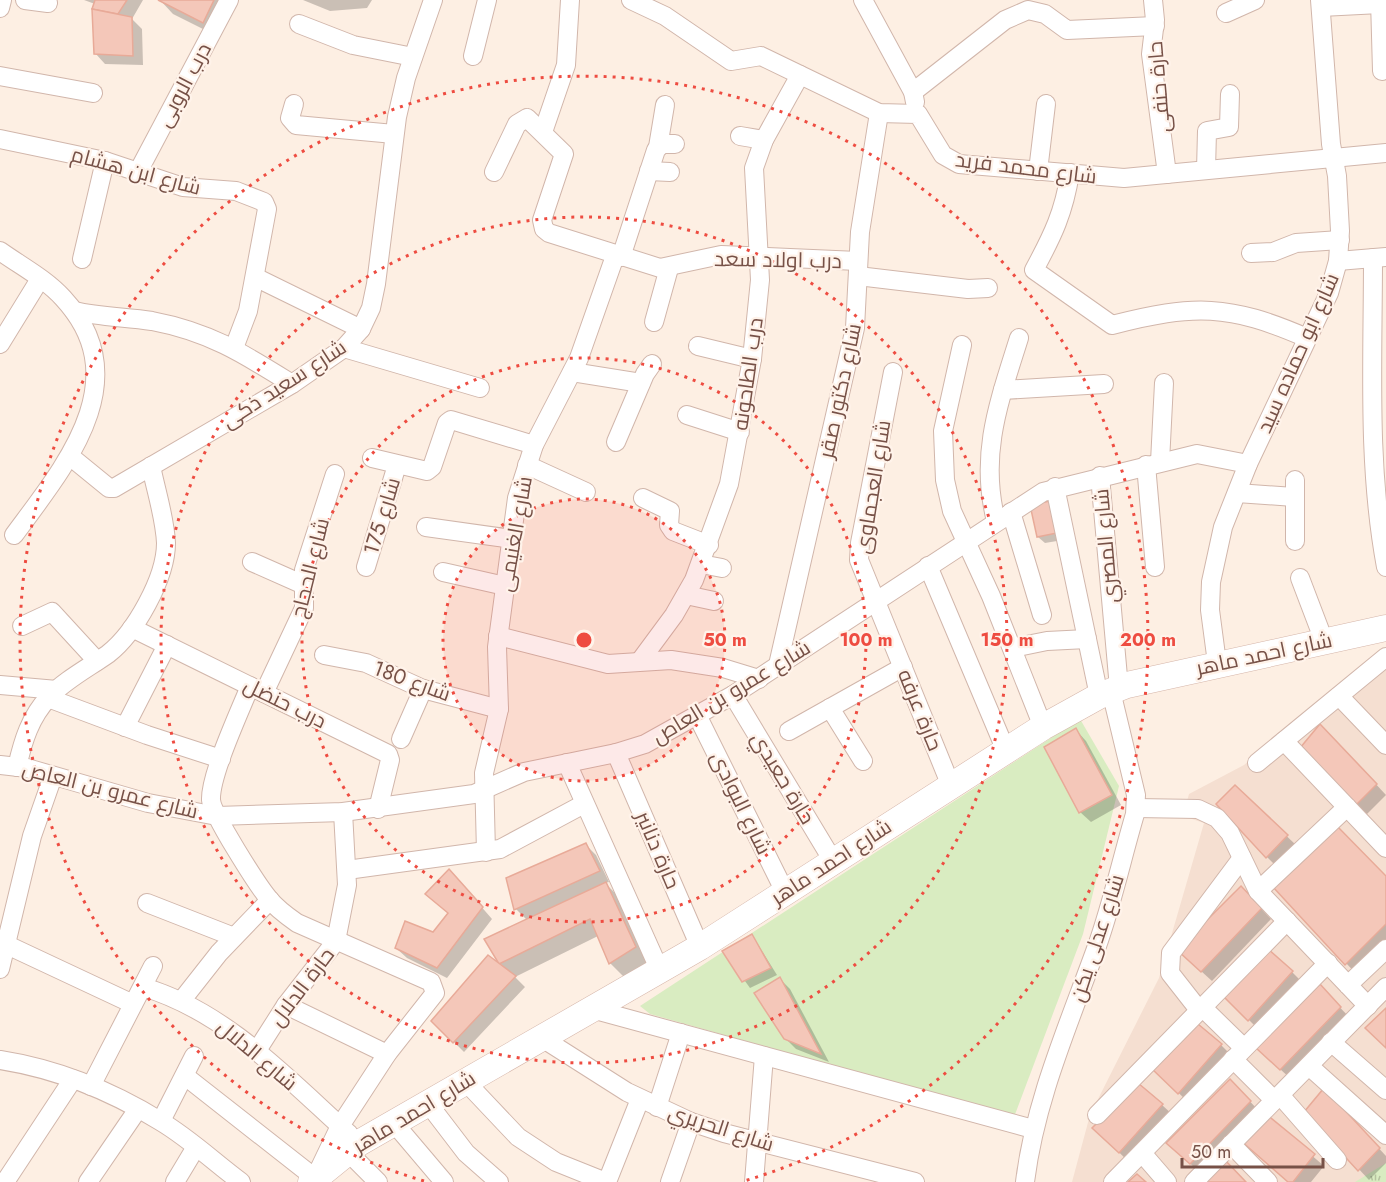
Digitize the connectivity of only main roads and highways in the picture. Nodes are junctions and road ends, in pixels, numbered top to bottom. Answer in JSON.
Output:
{"nodes":[{"id":1,"x":1386,"y":628,"type":"edge"},
{"id":2,"x":313,"y":1180,"type":"edge"}],
"edges":[{"from":1,"to":2,"type":"main road","name":"شارع احمد ماهر"}]}
